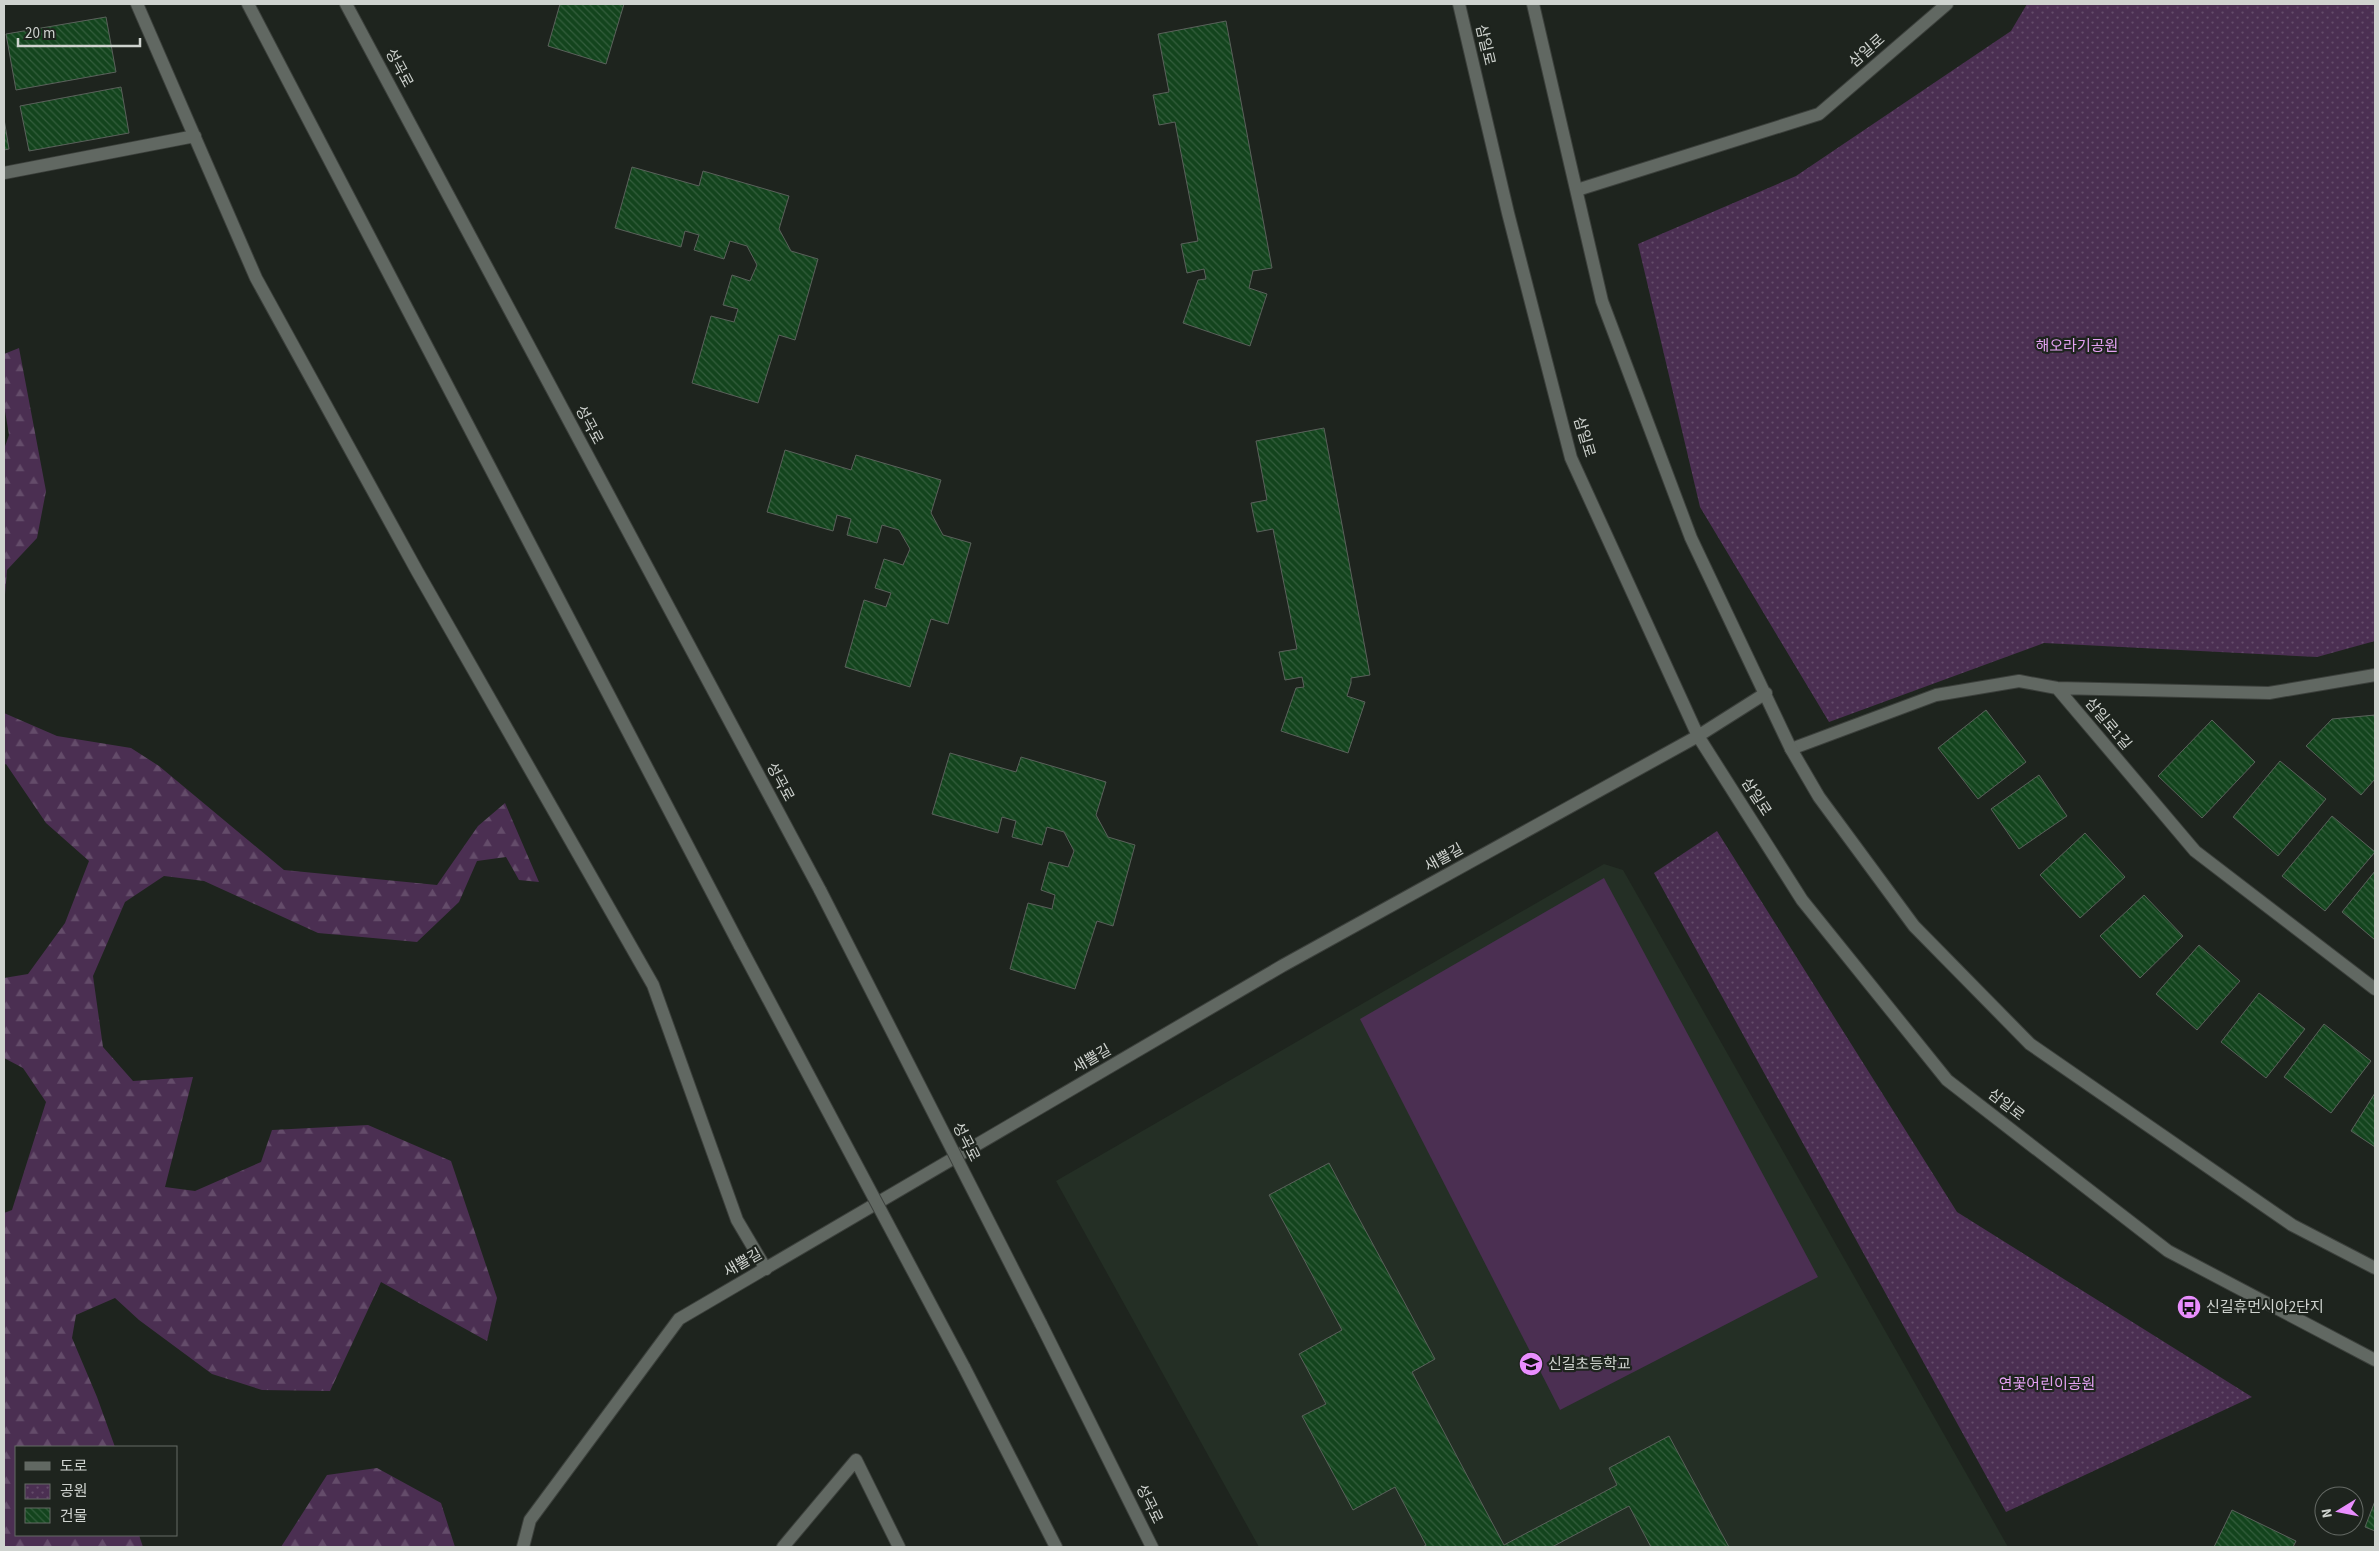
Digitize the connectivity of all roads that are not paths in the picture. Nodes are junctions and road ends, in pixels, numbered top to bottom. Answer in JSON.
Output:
{"nodes":[{"id":1,"x":137,"y":4,"type":"edge"},
{"id":2,"x":248,"y":4,"type":"edge"},
{"id":3,"x":346,"y":4,"type":"edge"},
{"id":4,"x":1458,"y":4,"type":"edge"},
{"id":5,"x":1533,"y":4,"type":"edge"},
{"id":6,"x":1947,"y":4,"type":"edge"},
{"id":7,"x":195,"y":136,"type":"junction"},
{"id":8,"x":4,"y":173,"type":"edge"},
{"id":9,"x":1577,"y":190,"type":"junction"},
{"id":10,"x":2375,"y":675,"type":"edge"},
{"id":11,"x":2057,"y":688,"type":"junction"},
{"id":12,"x":1766,"y":693,"type":"junction"},
{"id":13,"x":1698,"y":736,"type":"junction"},
{"id":14,"x":1791,"y":749,"type":"junction"},
{"id":15,"x":2375,"y":989,"type":"edge"},
{"id":16,"x":2375,"y":1268,"type":"edge"},
{"id":17,"x":766,"y":1269,"type":"junction"},
{"id":18,"x":2375,"y":1360,"type":"edge"},
{"id":19,"x":523,"y":1547,"type":"edge"},
{"id":20,"x":783,"y":1547,"type":"edge"},
{"id":21,"x":898,"y":1547,"type":"edge"},
{"id":22,"x":1056,"y":1547,"type":"edge"},
{"id":23,"x":1152,"y":1547,"type":"edge"}],
"edges":[{"from":1,"to":7,"type":"main road"},
{"from":2,"to":22,"type":"main road","bridge":true},
{"from":3,"to":23,"type":"main road","name":"성곡로","bridge":true},
{"from":4,"to":13,"type":"main road","name":"삼일로"},
{"from":5,"to":9,"type":"main road"},
{"from":6,"to":9,"type":"main road","name":"삼일로"},
{"from":7,"to":8,"type":"main road"},
{"from":7,"to":17,"type":"main road"},
{"from":9,"to":12,"type":"main road"},
{"from":10,"to":11,"type":"main road","name":"삼일로1길"},
{"from":11,"to":14,"type":"main road"},
{"from":11,"to":15,"type":"main road","name":"삼일로1길"},
{"from":12,"to":13,"type":"main road","name":"새뿔길"},
{"from":12,"to":14,"type":"main road"},
{"from":13,"to":17,"type":"main road","name":"새뿔길"},
{"from":13,"to":18,"type":"main road","name":"삼일로"},
{"from":14,"to":16,"type":"main road"},
{"from":17,"to":19,"type":"main road","name":"새뿔길"},
{"from":20,"to":21,"type":"main road"}]}
